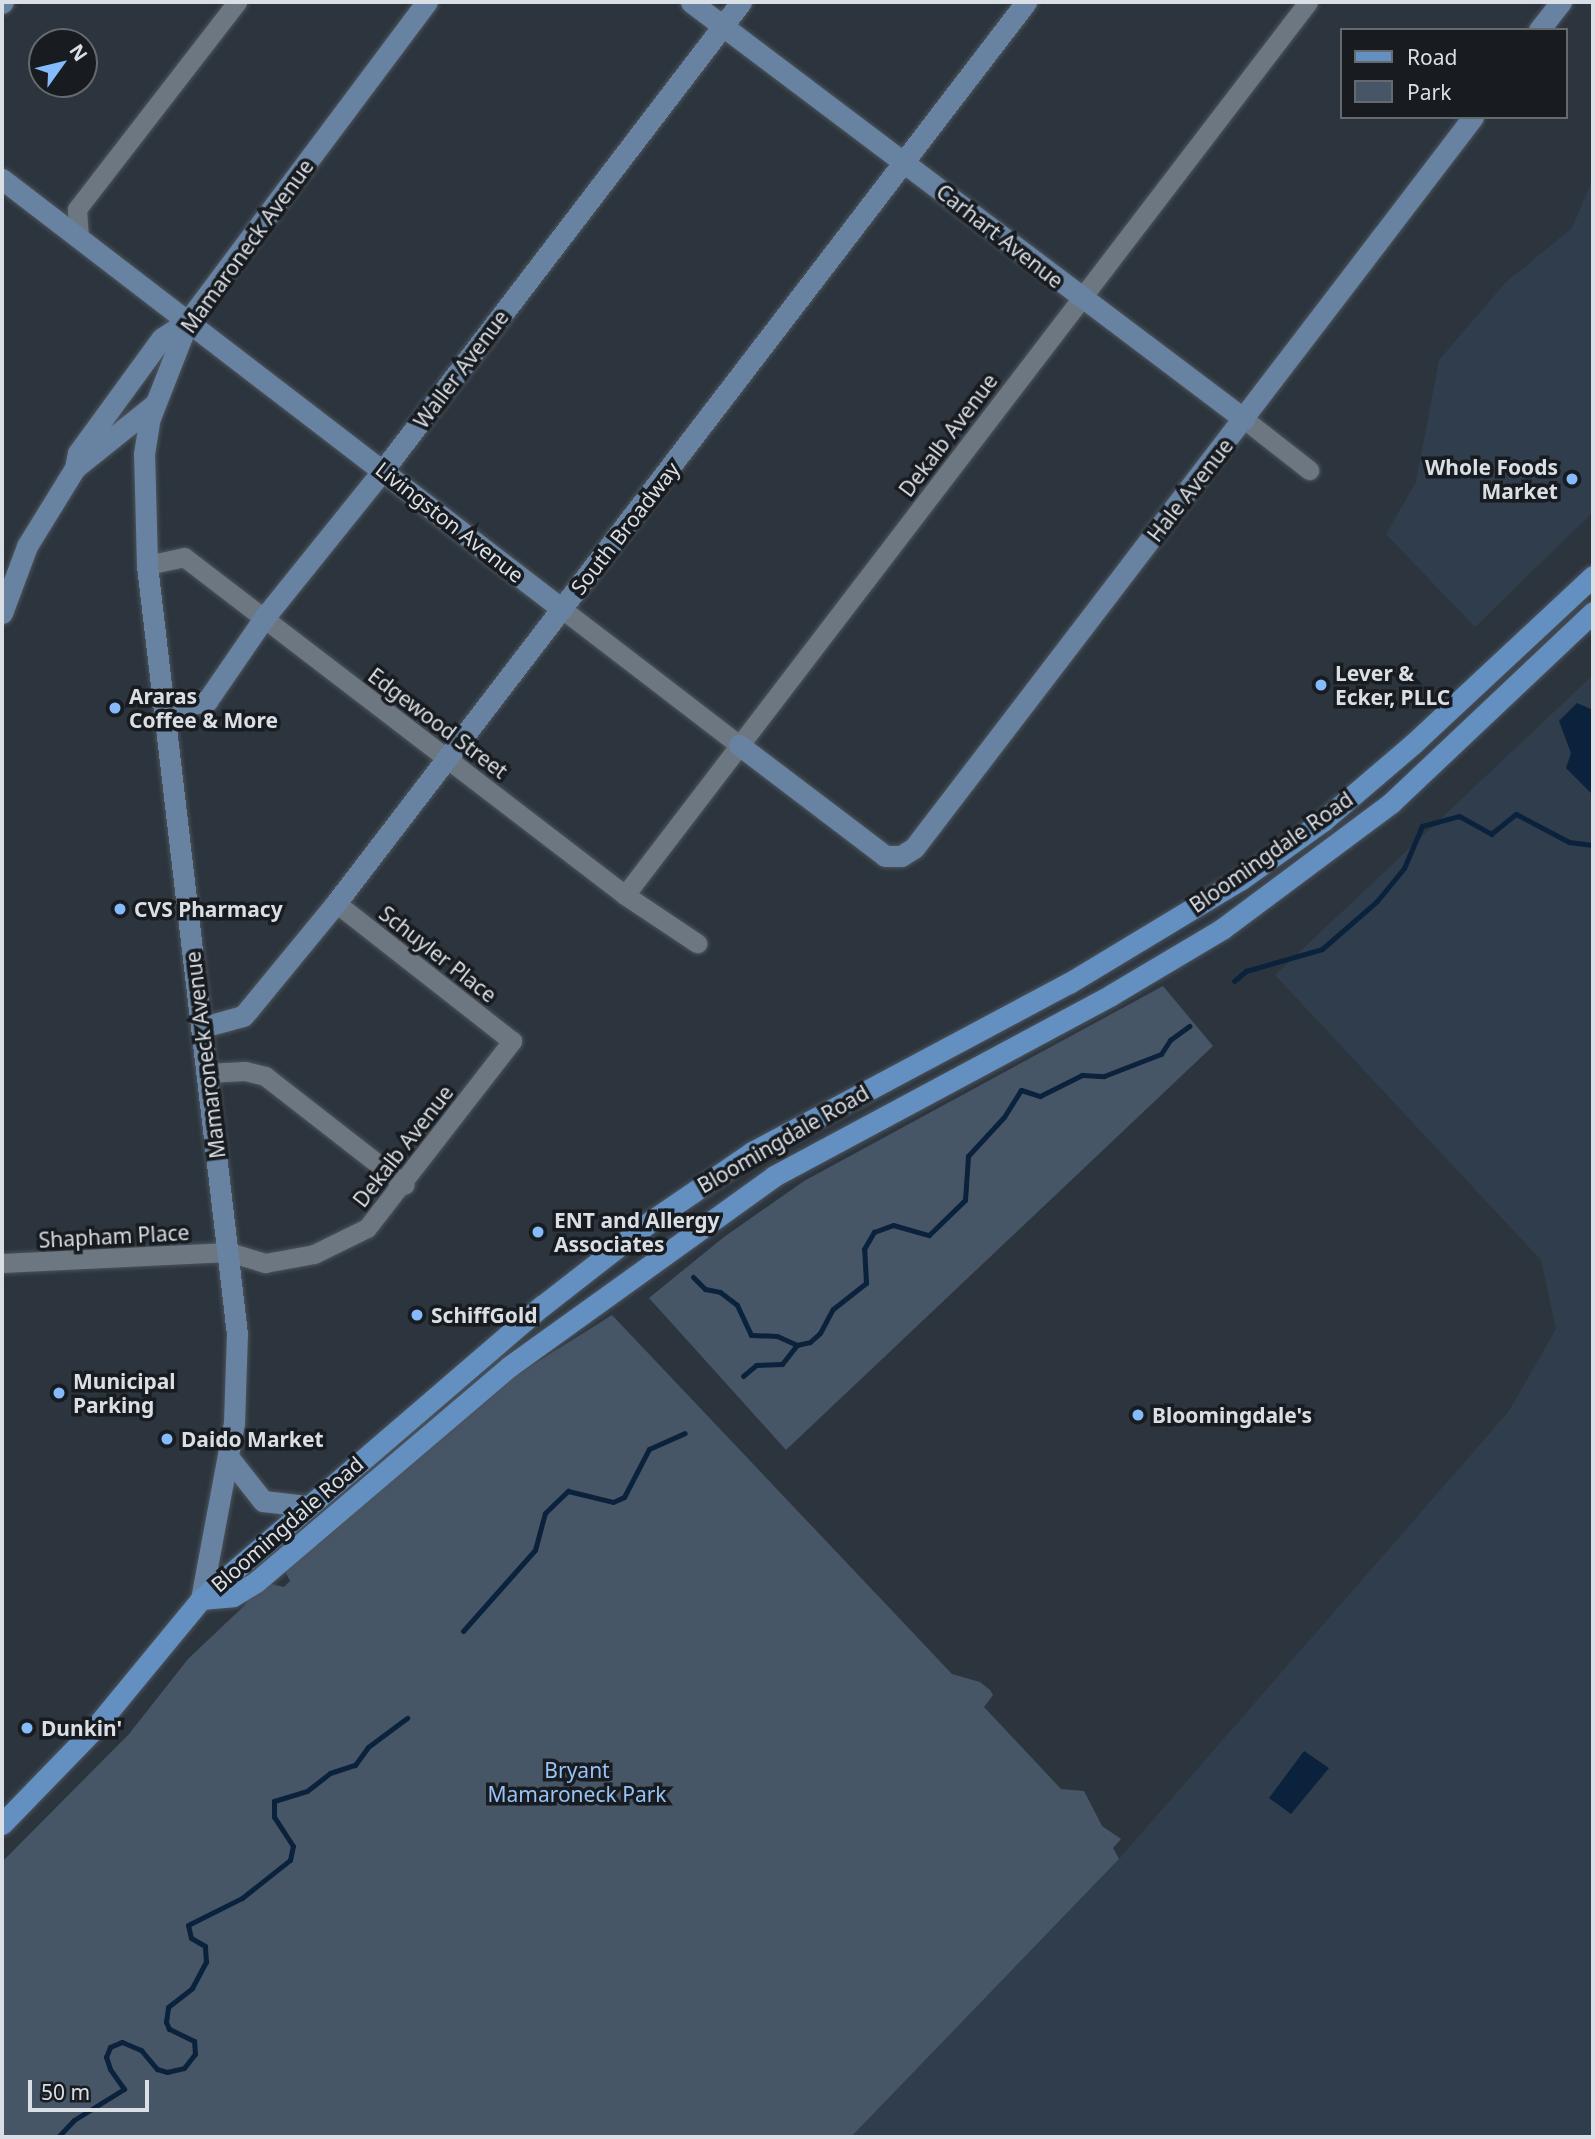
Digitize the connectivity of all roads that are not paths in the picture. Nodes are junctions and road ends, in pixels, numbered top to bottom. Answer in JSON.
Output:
{"nodes":[{"id":1,"x":237,"y":2,"type":"edge"},
{"id":2,"x":427,"y":2,"type":"edge"},
{"id":3,"x":691,"y":2,"type":"edge"},
{"id":4,"x":741,"y":2,"type":"edge"},
{"id":5,"x":1026,"y":2,"type":"edge"},
{"id":6,"x":1308,"y":2,"type":"edge"},
{"id":7,"x":1561,"y":2,"type":"edge"},
{"id":8,"x":722,"y":26,"type":"junction"},
{"id":9,"x":1541,"y":28,"type":"edge"},
{"id":10,"x":1471,"y":119,"type":"edge"},
{"id":11,"x":905,"y":163,"type":"junction"},
{"id":12,"x":2,"y":179,"type":"edge"},
{"id":13,"x":79,"y":238,"type":"junction"},
{"id":14,"x":1081,"y":299,"type":"junction"},
{"id":15,"x":188,"y":321,"type":"junction"},
{"id":16,"x":155,"y":403,"type":"junction"},
{"id":17,"x":1244,"y":419,"type":"junction"},
{"id":18,"x":75,"y":468,"type":"junction"},
{"id":19,"x":384,"y":470,"type":"junction"},
{"id":20,"x":1310,"y":470,"type":"dead end"},
{"id":21,"x":147,"y":565,"type":"junction"},
{"id":22,"x":1593,"y":576,"type":"edge"},
{"id":23,"x":562,"y":609,"type":"junction"},
{"id":24,"x":1593,"y":612,"type":"edge"},
{"id":25,"x":2,"y":613,"type":"edge"},
{"id":26,"x":264,"y":618,"type":"junction"},
{"id":27,"x":164,"y":710,"type":"junction"},
{"id":28,"x":739,"y":745,"type":"junction"},
{"id":29,"x":448,"y":759,"type":"junction"},
{"id":30,"x":901,"y":856,"type":"joint"},
{"id":31,"x":625,"y":895,"type":"junction"},
{"id":32,"x":336,"y":903,"type":"junction"},
{"id":33,"x":697,"y":943,"type":"dead end"},
{"id":34,"x":203,"y":1027,"type":"junction"},
{"id":35,"x":512,"y":1041,"type":"joint"},
{"id":36,"x":207,"y":1073,"type":"junction"},
{"id":37,"x":405,"y":1185,"type":"junction"},
{"id":38,"x":229,"y":1252,"type":"junction"},
{"id":39,"x":2,"y":1263,"type":"edge"},
{"id":40,"x":229,"y":1458,"type":"junction"},
{"id":41,"x":307,"y":1506,"type":"junction"},
{"id":42,"x":201,"y":1599,"type":"junction"},
{"id":43,"x":2,"y":1824,"type":"edge"}],
"edges":[{"from":1,"to":13,"type":"street"},
{"from":2,"to":15,"type":"street","name":"Mamaroneck Avenue"},
{"from":3,"to":8,"type":"street","name":"Carhart Avenue"},
{"from":4,"to":8,"type":"street","name":"Waller Avenue"},
{"from":5,"to":11,"type":"street","name":"South Broadway"},
{"from":6,"to":14,"type":"street","name":"Dekalb Avenue"},
{"from":7,"to":9,"type":"street"},
{"from":8,"to":11,"type":"street","name":"Carhart Avenue"},
{"from":8,"to":19,"type":"street","name":"Waller Avenue"},
{"from":10,"to":17,"type":"street","name":"Hale Avenue"},
{"from":11,"to":14,"type":"street","name":"Carhart Avenue"},
{"from":11,"to":23,"type":"street","name":"South Broadway"},
{"from":12,"to":13,"type":"street","name":"Livingston Avenue"},
{"from":13,"to":15,"type":"street","name":"Livingston Avenue"},
{"from":14,"to":17,"type":"street","name":"Carhart Avenue"},
{"from":14,"to":28,"type":"street","name":"Dekalb Avenue"},
{"from":15,"to":16,"type":"street","name":"Mamaroneck Avenue"},
{"from":15,"to":18,"type":"street"},
{"from":15,"to":19,"type":"street","name":"Livingston Avenue"},
{"from":16,"to":18,"type":"street"},
{"from":16,"to":21,"type":"street","name":"Mamaroneck Avenue"},
{"from":17,"to":20,"type":"street","name":"Carhart Avenue"},
{"from":17,"to":30,"type":"street","name":"Hale Avenue"},
{"from":18,"to":25,"type":"street"},
{"from":19,"to":23,"type":"street","name":"Livingston Avenue"},
{"from":19,"to":26,"type":"street","name":"Waller Avenue"},
{"from":21,"to":26,"type":"street","name":"Edgewood Street"},
{"from":21,"to":27,"type":"street","name":"Mamaroneck Avenue"},
{"from":22,"to":41,"type":"main road","name":"Bloomingdale Road"},
{"from":23,"to":28,"type":"street","name":"Livingston Avenue"},
{"from":23,"to":29,"type":"street","name":"South Broadway"},
{"from":24,"to":42,"type":"main road","name":"Bloomingdale Road"},
{"from":26,"to":27,"type":"street","name":"Waller Avenue"},
{"from":26,"to":29,"type":"street","name":"Edgewood Street"},
{"from":27,"to":34,"type":"street","name":"Mamaroneck Avenue"},
{"from":28,"to":30,"type":"street","name":"Livingston Avenue"},
{"from":28,"to":31,"type":"street","name":"Dekalb Avenue"},
{"from":29,"to":31,"type":"street","name":"Edgewood Street"},
{"from":29,"to":32,"type":"street","name":"South Broadway"},
{"from":31,"to":33,"type":"street","name":"Edgewood Street"},
{"from":32,"to":34,"type":"street","name":"South Broadway"},
{"from":32,"to":35,"type":"street","name":"Schuyler Place"},
{"from":34,"to":36,"type":"street","name":"Mamaroneck Avenue"},
{"from":35,"to":37,"type":"street","name":"Dekalb Avenue"},
{"from":36,"to":37,"type":"street"},
{"from":36,"to":38,"type":"street","name":"Mamaroneck Avenue"},
{"from":37,"to":38,"type":"street","name":"Dekalb Avenue"},
{"from":38,"to":39,"type":"street","name":"Shapham Place"},
{"from":38,"to":40,"type":"street","name":"Mamaroneck Avenue"},
{"from":40,"to":41,"type":"street"},
{"from":40,"to":42,"type":"street","name":"Mamaroneck Avenue"},
{"from":41,"to":42,"type":"main road","name":"Bloomingdale Road"},
{"from":42,"to":43,"type":"main road","name":"Mamaroneck Avenue"}]}
